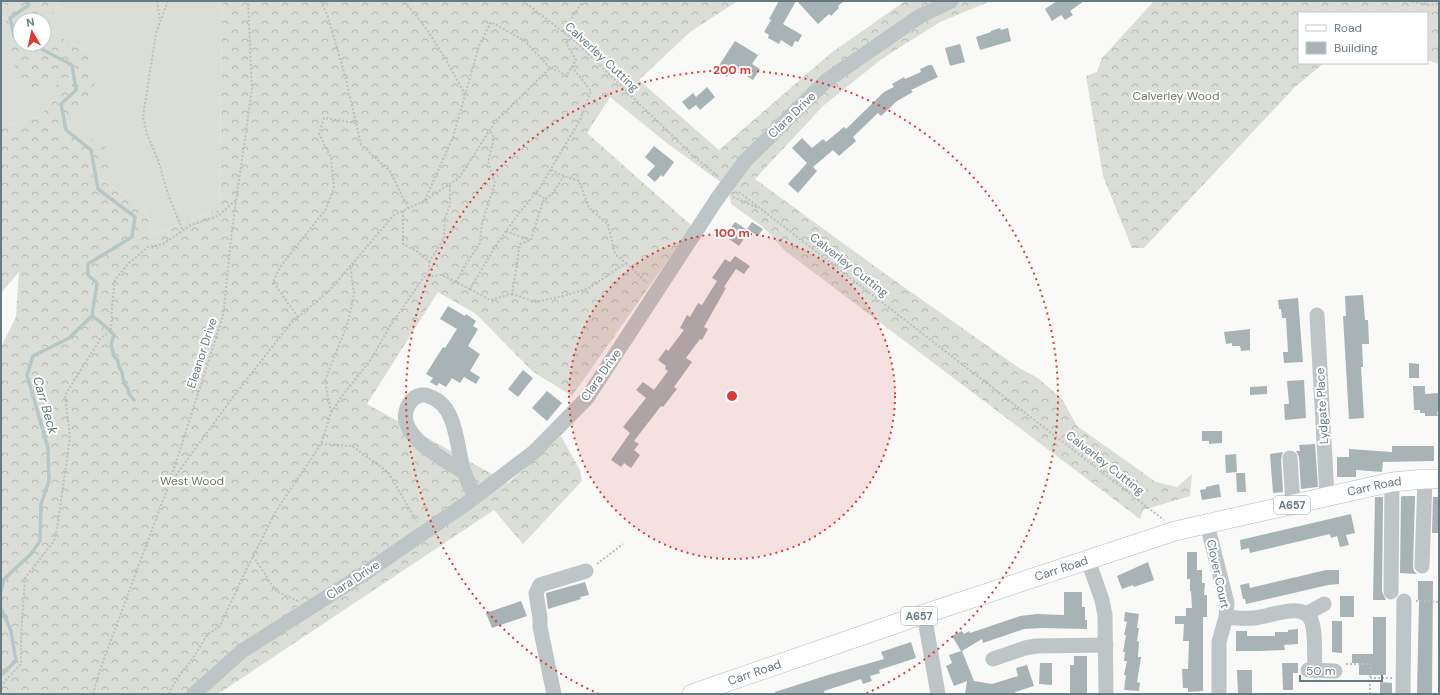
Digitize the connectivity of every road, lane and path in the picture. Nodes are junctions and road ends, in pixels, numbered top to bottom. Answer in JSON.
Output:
{"nodes":[{"id":1,"x":158,"y":1,"type":"edge"},
{"id":2,"x":168,"y":1,"type":"edge"},
{"id":3,"x":248,"y":1,"type":"edge"},
{"id":4,"x":321,"y":1,"type":"edge"},
{"id":5,"x":401,"y":1,"type":"edge"},
{"id":6,"x":523,"y":1,"type":"edge"},
{"id":7,"x":584,"y":1,"type":"edge"},
{"id":8,"x":951,"y":1,"type":"edge"},
{"id":9,"x":1408,"y":1,"type":"edge"},
{"id":10,"x":1439,"y":4,"type":"edge"},
{"id":11,"x":160,"y":21,"type":"junction"},
{"id":12,"x":563,"y":32,"type":"junction"},
{"id":13,"x":571,"y":38,"type":"junction"},
{"id":14,"x":572,"y":66,"type":"junction"},
{"id":15,"x":550,"y":68,"type":"junction"},
{"id":16,"x":465,"y":94,"type":"junction"},
{"id":17,"x":356,"y":123,"type":"junction"},
{"id":18,"x":490,"y":130,"type":"junction"},
{"id":19,"x":551,"y":170,"type":"junction"},
{"id":20,"x":564,"y":176,"type":"junction"},
{"id":21,"x":450,"y":183,"type":"junction"},
{"id":22,"x":724,"y":189,"type":"junction"},
{"id":23,"x":536,"y":193,"type":"junction"},
{"id":24,"x":237,"y":199,"type":"junction"},
{"id":25,"x":545,"y":199,"type":"junction"},
{"id":26,"x":424,"y":201,"type":"junction"},
{"id":27,"x":408,"y":208,"type":"junction"},
{"id":28,"x":763,"y":210,"type":"junction"},
{"id":29,"x":403,"y":211,"type":"junction"},
{"id":30,"x":183,"y":231,"type":"junction"},
{"id":31,"x":506,"y":231,"type":"junction"},
{"id":32,"x":531,"y":240,"type":"junction"},
{"id":33,"x":429,"y":262,"type":"junction"},
{"id":34,"x":626,"y":263,"type":"junction"},
{"id":35,"x":350,"y":265,"type":"junction"},
{"id":36,"x":430,"y":277,"type":"junction"},
{"id":37,"x":456,"y":282,"type":"junction"},
{"id":38,"x":470,"y":289,"type":"junction"},
{"id":39,"x":656,"y":292,"type":"junction"},
{"id":40,"x":512,"y":294,"type":"junction"},
{"id":41,"x":1317,"y":315,"type":"dead end"},
{"id":42,"x":298,"y":317,"type":"junction"},
{"id":43,"x":331,"y":413,"type":"junction"},
{"id":44,"x":321,"y":444,"type":"junction"},
{"id":45,"x":1290,"y":458,"type":"dead end"},
{"id":46,"x":464,"y":472,"type":"junction"},
{"id":47,"x":1432,"y":479,"type":"edge"},
{"id":48,"x":1392,"y":482,"type":"junction"},
{"id":49,"x":169,"y":484,"type":"junction"},
{"id":50,"x":1327,"y":496,"type":"junction"},
{"id":51,"x":475,"y":497,"type":"junction"},
{"id":52,"x":1293,"y":505,"type":"junction"},
{"id":53,"x":1207,"y":524,"type":"junction"},
{"id":54,"x":1175,"y":531,"type":"junction"},
{"id":55,"x":424,"y":532,"type":"junction"},
{"id":56,"x":623,"y":544,"type":"dead end"},
{"id":57,"x":253,"y":556,"type":"junction"},
{"id":58,"x":1088,"y":560,"type":"junction"},
{"id":59,"x":1422,"y":566,"type":"dead end"},
{"id":60,"x":591,"y":568,"type":"joint"},
{"id":61,"x":1391,"y":592,"type":"dead end"},
{"id":62,"x":1404,"y":601,"type":"dead end"},
{"id":63,"x":1324,"y":604,"type":"dead end"},
{"id":64,"x":312,"y":607,"type":"junction"},
{"id":65,"x":924,"y":614,"type":"junction"},
{"id":66,"x":1306,"y":614,"type":"junction"},
{"id":67,"x":1226,"y":617,"type":"junction"},
{"id":68,"x":1106,"y":645,"type":"junction"},
{"id":69,"x":993,"y":659,"type":"dead end"},
{"id":70,"x":1335,"y":671,"type":"joint"},
{"id":71,"x":1370,"y":678,"type":"junction"},
{"id":72,"x":1403,"y":678,"type":"junction"},
{"id":73,"x":1,"y":687,"type":"edge"},
{"id":74,"x":93,"y":694,"type":"edge"},
{"id":75,"x":169,"y":694,"type":"edge"},
{"id":76,"x":194,"y":694,"type":"edge"},
{"id":77,"x":554,"y":694,"type":"edge"},
{"id":78,"x":692,"y":694,"type":"edge"},
{"id":79,"x":938,"y":694,"type":"edge"},
{"id":80,"x":1106,"y":694,"type":"edge"},
{"id":81,"x":1219,"y":694,"type":"edge"},
{"id":82,"x":1370,"y":694,"type":"edge"},
{"id":83,"x":1403,"y":694,"type":"edge"}],
"edges":[{"from":1,"to":11,"type":"path"},
{"from":2,"to":11,"type":"path"},
{"from":3,"to":24,"type":"path","name":"Eleanor Drive"},
{"from":4,"to":17,"type":"path"},
{"from":5,"to":16,"type":"path"},
{"from":6,"to":12,"type":"path","name":"Calverley Cutting"},
{"from":7,"to":12,"type":"path"},
{"from":8,"to":22,"type":"street","name":"Clara Drive","bridge":true},
{"from":9,"to":10,"type":"path"},
{"from":11,"to":30,"type":"path"},
{"from":12,"to":13,"type":"path","name":"Calverley Cutting"},
{"from":13,"to":14,"type":"path"},
{"from":13,"to":22,"type":"path","name":"Calverley Cutting"},
{"from":14,"to":15,"type":"path"},
{"from":14,"to":19,"type":"path"},
{"from":15,"to":16,"type":"path"},
{"from":15,"to":18,"type":"path"},
{"from":16,"to":26,"type":"path"},
{"from":17,"to":27,"type":"path"},
{"from":17,"to":42,"type":"path"},
{"from":18,"to":21,"type":"path"},
{"from":18,"to":37,"type":"path"},
{"from":19,"to":20,"type":"path"},
{"from":19,"to":23,"type":"path"},
{"from":20,"to":25,"type":"path"},
{"from":20,"to":34,"type":"path"},
{"from":21,"to":26,"type":"path"},
{"from":21,"to":33,"type":"path"},
{"from":22,"to":28,"type":"path"},
{"from":22,"to":28,"type":"path","name":"Calverley Cutting"},
{"from":22,"to":39,"type":"street","name":"Clara Drive"},
{"from":23,"to":25,"type":"path"},
{"from":23,"to":31,"type":"path"},
{"from":24,"to":30,"type":"path"},
{"from":24,"to":49,"type":"path","name":"Eleanor Drive"},
{"from":25,"to":32,"type":"path"},
{"from":26,"to":27,"type":"path"},
{"from":27,"to":29,"type":"path"},
{"from":28,"to":54,"type":"path","name":"Calverley Cutting"},
{"from":29,"to":33,"type":"path"},
{"from":29,"to":35,"type":"path"},
{"from":30,"to":73,"type":"path"},
{"from":31,"to":32,"type":"path"},
{"from":31,"to":38,"type":"path"},
{"from":32,"to":40,"type":"path"},
{"from":33,"to":36,"type":"path"},
{"from":34,"to":39,"type":"path"},
{"from":34,"to":40,"type":"path"},
{"from":35,"to":42,"type":"path"},
{"from":35,"to":43,"type":"path"},
{"from":36,"to":37,"type":"path"},
{"from":36,"to":43,"type":"path"},
{"from":37,"to":38,"type":"path"},
{"from":38,"to":40,"type":"path"},
{"from":39,"to":51,"type":"street","name":"Clara Drive"},
{"from":41,"to":50,"type":"street","name":"Lydgate Place"},
{"from":42,"to":49,"type":"path"},
{"from":43,"to":44,"type":"path"},
{"from":44,"to":55,"type":"path"},
{"from":44,"to":57,"type":"path"},
{"from":45,"to":52,"type":"street"},
{"from":46,"to":46,"type":"street"},
{"from":46,"to":51,"type":"street"},
{"from":47,"to":48,"type":"main road","name":"Carr Road","number":"A657"},
{"from":47,"to":59,"type":"street"},
{"from":48,"to":50,"type":"main road","name":"Carr Road","number":"A657"},
{"from":48,"to":61,"type":"street"},
{"from":49,"to":74,"type":"path","name":"Eleanor Drive"},
{"from":50,"to":52,"type":"main road","name":"Carr Road","number":"A657"},
{"from":51,"to":55,"type":"street","name":"Clara Drive"},
{"from":52,"to":53,"type":"main road","name":"Carr Road","number":"A657"},
{"from":53,"to":54,"type":"main road","name":"Carr Road","number":"A657"},
{"from":53,"to":67,"type":"street","name":"Clover Court"},
{"from":54,"to":58,"type":"main road","name":"Carr Road","number":"A657"},
{"from":55,"to":64,"type":"street","name":"Clara Drive"},
{"from":56,"to":60,"type":"path"},
{"from":57,"to":64,"type":"path"},
{"from":57,"to":75,"type":"path"},
{"from":58,"to":65,"type":"main road","name":"Carr Road","number":"A657"},
{"from":58,"to":68,"type":"street"},
{"from":60,"to":77,"type":"street"},
{"from":62,"to":72,"type":"street"},
{"from":63,"to":66,"type":"street"},
{"from":64,"to":76,"type":"street","name":"Clara Drive"},
{"from":65,"to":78,"type":"main road","name":"Carr Road","number":"A657"},
{"from":65,"to":79,"type":"street"},
{"from":66,"to":67,"type":"street"},
{"from":66,"to":70,"type":"street"},
{"from":67,"to":81,"type":"street","name":"Clover Court"},
{"from":68,"to":69,"type":"street"},
{"from":68,"to":80,"type":"street"},
{"from":70,"to":71,"type":"path"},
{"from":71,"to":72,"type":"path"},
{"from":71,"to":82,"type":"path"},
{"from":72,"to":83,"type":"street"}]}
